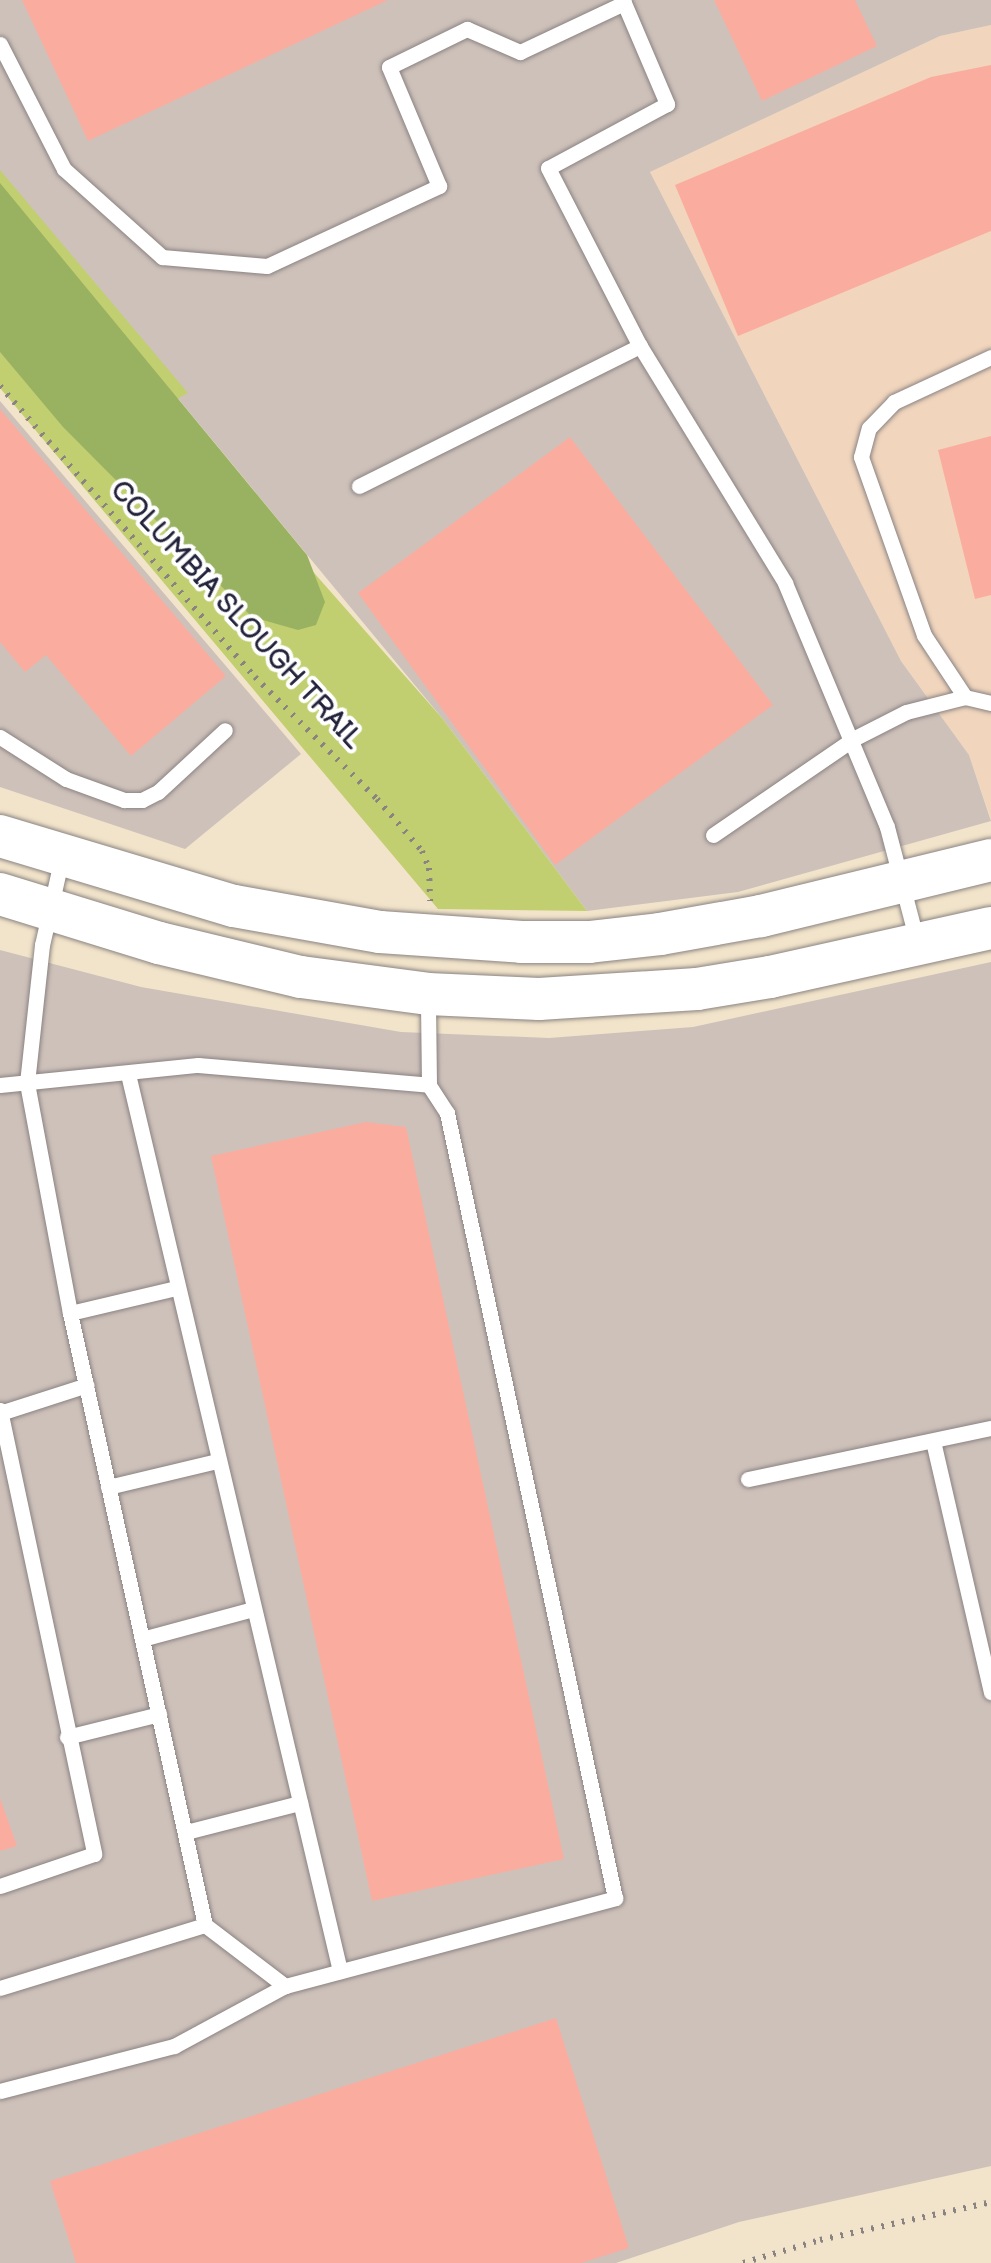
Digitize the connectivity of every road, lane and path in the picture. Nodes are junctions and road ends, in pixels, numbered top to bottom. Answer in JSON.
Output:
{"nodes":[{"id":1,"x":623,"y":2,"type":"edge"},
{"id":2,"x":0,"y":44,"type":"edge"},
{"id":3,"x":640,"y":346,"type":"junction"},
{"id":4,"x":991,"y":357,"type":"edge"},
{"id":5,"x":0,"y":386,"type":"edge"},
{"id":6,"x":360,"y":486,"type":"dead end"},
{"id":7,"x":965,"y":697,"type":"junction"},
{"id":8,"x":991,"y":703,"type":"edge"},
{"id":9,"x":225,"y":730,"type":"dead end"},
{"id":10,"x":0,"y":738,"type":"edge"},
{"id":11,"x":853,"y":739,"type":"junction"},
{"id":12,"x":712,"y":835,"type":"dead end"},
{"id":13,"x":0,"y":836,"type":"edge"},
{"id":14,"x":63,"y":854,"type":"junction"},
{"id":15,"x":991,"y":860,"type":"edge"},
{"id":16,"x":902,"y":882,"type":"junction"},
{"id":17,"x":0,"y":894,"type":"edge"},
{"id":18,"x":50,"y":908,"type":"junction"},
{"id":19,"x":991,"y":928,"type":"edge"},
{"id":20,"x":426,"y":937,"type":"junction"},
{"id":21,"x":918,"y":945,"type":"junction"},
{"id":22,"x":428,"y":994,"type":"junction"},
{"id":23,"x":128,"y":1074,"type":"junction"},
{"id":24,"x":27,"y":1084,"type":"junction"},
{"id":25,"x":0,"y":1085,"type":"edge"},
{"id":26,"x":429,"y":1085,"type":"junction"},
{"id":27,"x":176,"y":1288,"type":"junction"},
{"id":28,"x":70,"y":1313,"type":"junction"},
{"id":29,"x":86,"y":1386,"type":"junction"},
{"id":30,"x":0,"y":1412,"type":"edge"},
{"id":31,"x":991,"y":1428,"type":"edge"},
{"id":32,"x":934,"y":1442,"type":"junction"},
{"id":33,"x":218,"y":1461,"type":"junction"},
{"id":34,"x":748,"y":1479,"type":"dead end"},
{"id":35,"x":108,"y":1487,"type":"junction"},
{"id":36,"x":253,"y":1609,"type":"junction"},
{"id":37,"x":142,"y":1639,"type":"junction"},
{"id":38,"x":991,"y":1692,"type":"edge"},
{"id":39,"x":159,"y":1714,"type":"junction"},
{"id":40,"x":67,"y":1737,"type":"junction"},
{"id":41,"x":300,"y":1804,"type":"junction"},
{"id":42,"x":186,"y":1832,"type":"junction"},
{"id":43,"x":0,"y":1886,"type":"edge"},
{"id":44,"x":205,"y":1925,"type":"junction"},
{"id":45,"x":340,"y":1971,"type":"junction"},
{"id":46,"x":285,"y":1986,"type":"junction"},
{"id":47,"x":0,"y":1988,"type":"edge"},
{"id":48,"x":0,"y":2090,"type":"edge"},
{"id":49,"x":991,"y":2202,"type":"edge"},
{"id":50,"x":743,"y":2263,"type":"edge"}],
"edges":[{"from":1,"to":2,"type":"lane"},
{"from":1,"to":3,"type":"lane"},
{"from":3,"to":6,"type":"lane"},
{"from":3,"to":11,"type":"lane"},
{"from":4,"to":7,"type":"lane"},
{"from":5,"to":20,"type":"path","name":"COLUMBIA SLOUGH TRAIL"},
{"from":7,"to":8,"type":"lane"},
{"from":7,"to":11,"type":"lane"},
{"from":9,"to":10,"type":"lane"},
{"from":11,"to":12,"type":"lane"},
{"from":11,"to":16,"type":"lane"},
{"from":13,"to":14,"type":"main road"},
{"from":14,"to":18,"type":"lane"},
{"from":14,"to":20,"type":"main road"},
{"from":15,"to":16,"type":"main road"},
{"from":16,"to":20,"type":"main road"},
{"from":16,"to":21,"type":"lane"},
{"from":17,"to":18,"type":"main road"},
{"from":18,"to":22,"type":"main road"},
{"from":18,"to":24,"type":"lane"},
{"from":19,"to":21,"type":"main road"},
{"from":21,"to":22,"type":"main road"},
{"from":22,"to":26,"type":"lane"},
{"from":23,"to":24,"type":"lane"},
{"from":23,"to":26,"type":"lane"},
{"from":23,"to":27,"type":"lane"},
{"from":24,"to":25,"type":"lane"},
{"from":24,"to":28,"type":"lane"},
{"from":26,"to":45,"type":"lane"},
{"from":27,"to":28,"type":"lane"},
{"from":27,"to":33,"type":"lane"},
{"from":28,"to":29,"type":"lane"},
{"from":29,"to":30,"type":"lane"},
{"from":29,"to":35,"type":"lane"},
{"from":30,"to":40,"type":"lane"},
{"from":31,"to":32,"type":"lane"},
{"from":32,"to":34,"type":"lane"},
{"from":32,"to":38,"type":"lane"},
{"from":33,"to":35,"type":"lane"},
{"from":33,"to":36,"type":"lane"},
{"from":35,"to":37,"type":"lane"},
{"from":36,"to":37,"type":"lane"},
{"from":36,"to":41,"type":"lane"},
{"from":37,"to":39,"type":"lane"},
{"from":39,"to":40,"type":"lane"},
{"from":39,"to":42,"type":"lane"},
{"from":40,"to":43,"type":"lane"},
{"from":41,"to":42,"type":"lane"},
{"from":41,"to":45,"type":"lane"},
{"from":42,"to":44,"type":"lane"},
{"from":44,"to":46,"type":"lane"},
{"from":44,"to":47,"type":"lane"},
{"from":45,"to":46,"type":"lane"},
{"from":46,"to":48,"type":"lane"},
{"from":49,"to":50,"type":"path"}]}
